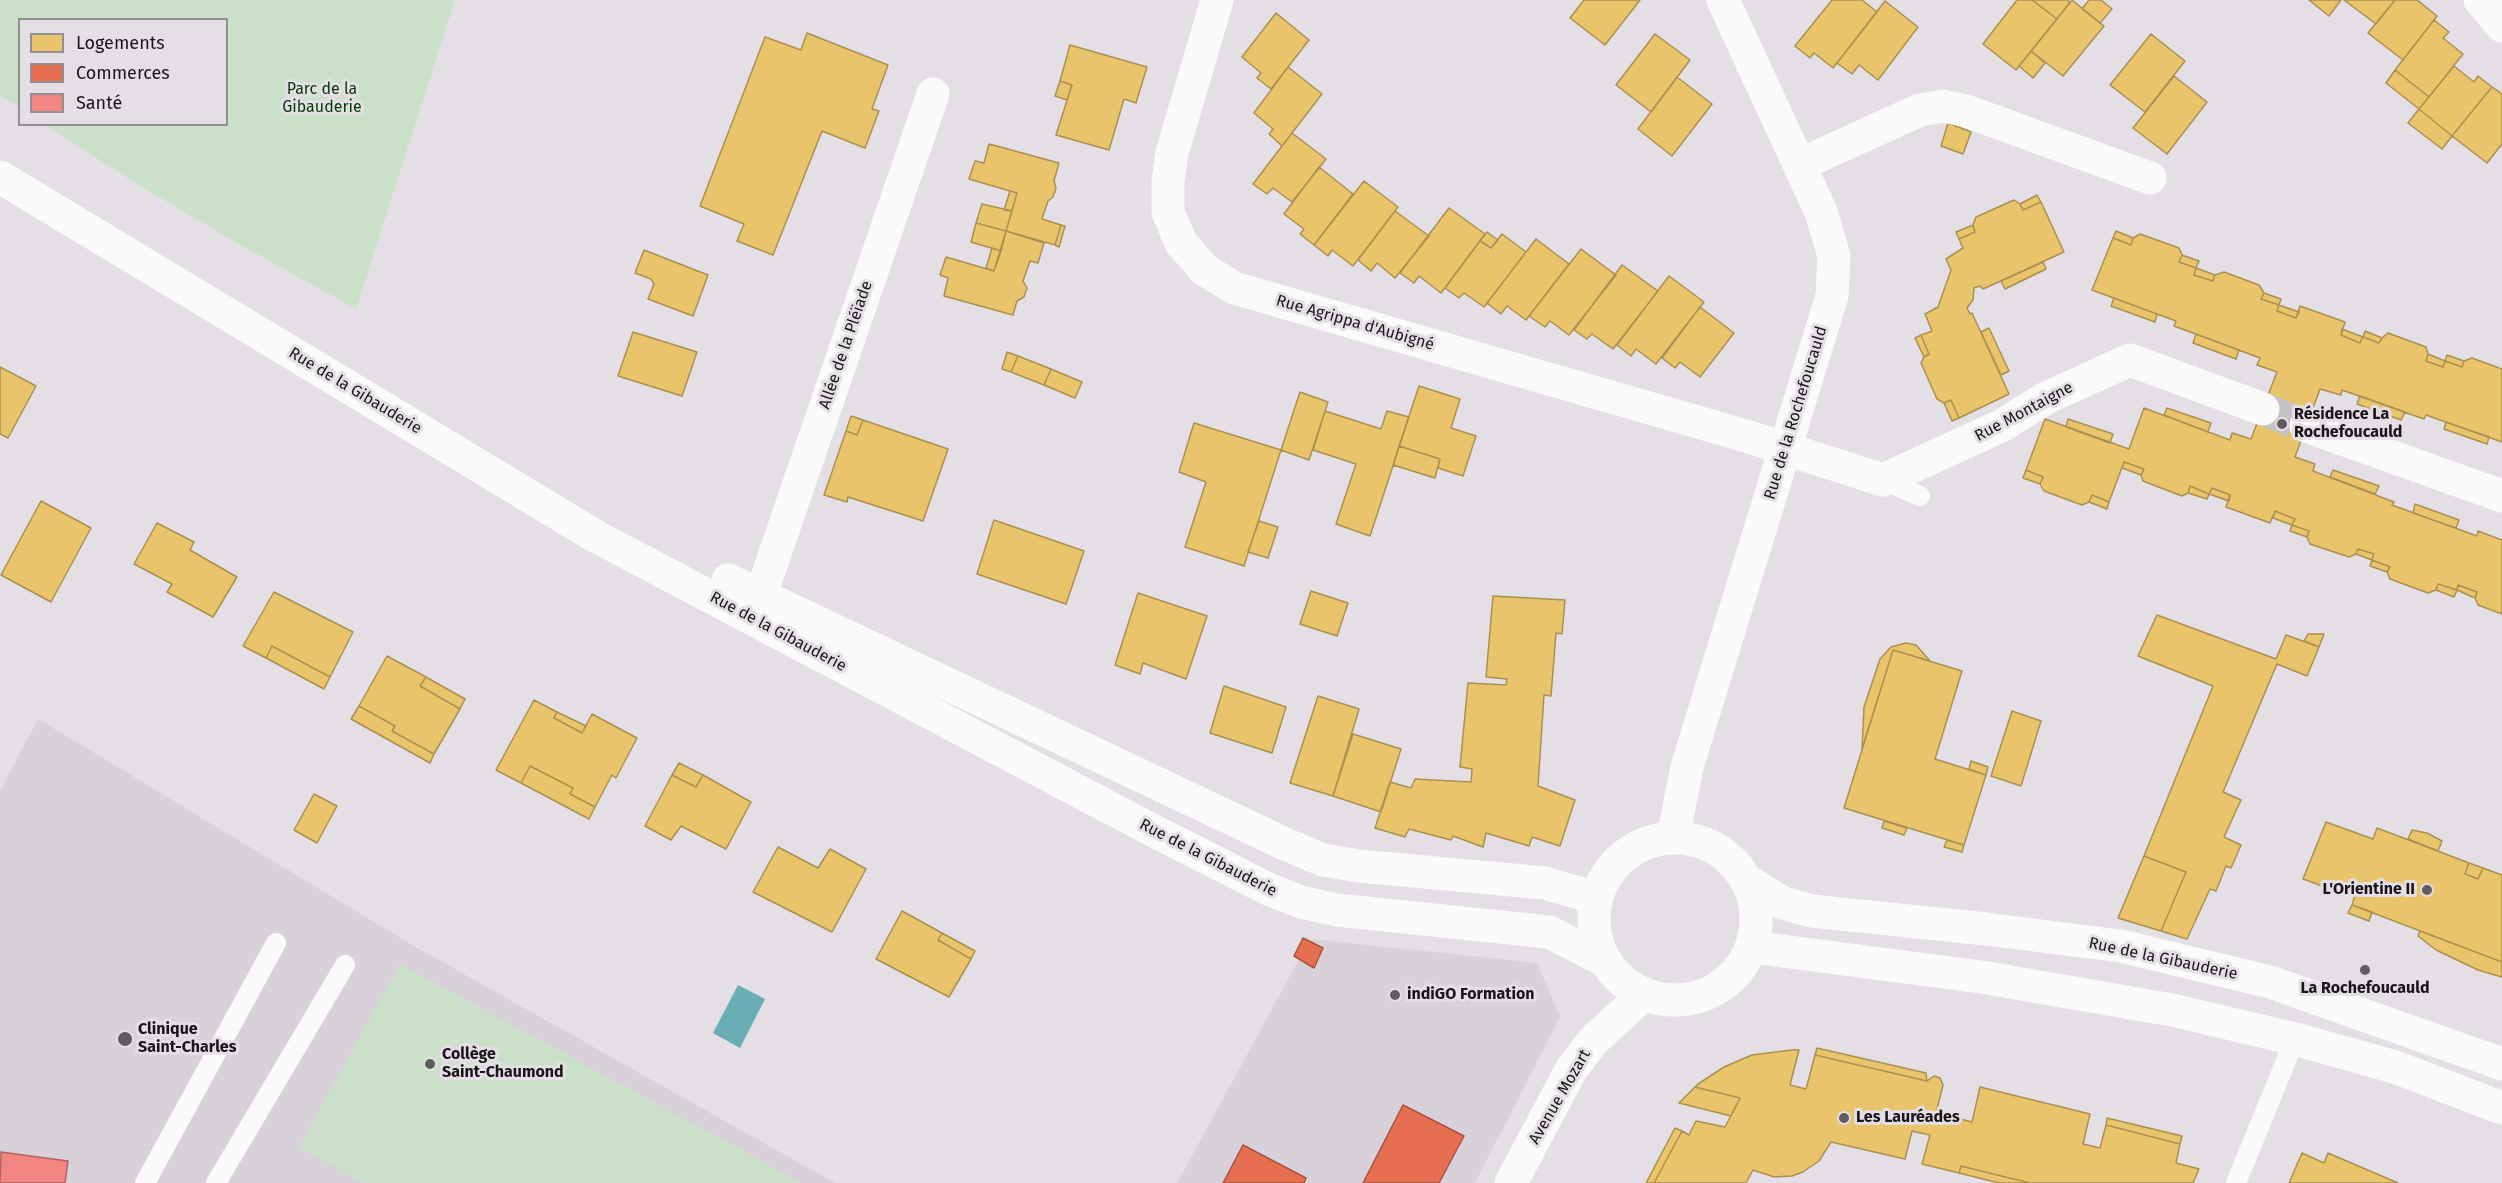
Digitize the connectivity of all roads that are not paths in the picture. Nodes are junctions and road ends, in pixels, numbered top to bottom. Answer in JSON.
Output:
{"nodes":[{"id":1,"x":1217,"y":0,"type":"edge"},
{"id":2,"x":1723,"y":0,"type":"edge"},
{"id":3,"x":2480,"y":0,"type":"edge"},
{"id":4,"x":2502,"y":26,"type":"edge"},
{"id":5,"x":933,"y":94,"type":"dead end"},
{"id":6,"x":0,"y":152,"type":"edge"},
{"id":7,"x":1801,"y":164,"type":"junction"},
{"id":8,"x":0,"y":177,"type":"edge"},
{"id":9,"x":2150,"y":178,"type":"dead end"},
{"id":10,"x":2263,"y":409,"type":"tunnel mouth"},
{"id":11,"x":2306,"y":426,"type":"tunnel mouth"},
{"id":12,"x":1786,"y":448,"type":"junction"},
{"id":13,"x":1883,"y":480,"type":"junction"},
{"id":14,"x":1920,"y":496,"type":"dead end"},
{"id":15,"x":2502,"y":496,"type":"edge"},
{"id":16,"x":760,"y":597,"type":"junction"},
{"id":17,"x":1673,"y":838,"type":"junction"},
{"id":18,"x":1746,"y":880,"type":"junction"},
{"id":19,"x":1596,"y":898,"type":"junction"},
{"id":20,"x":276,"y":942,"type":"dead end"},
{"id":21,"x":1752,"y":947,"type":"junction"},
{"id":22,"x":1604,"y":960,"type":"junction"},
{"id":23,"x":345,"y":965,"type":"dead end"},
{"id":24,"x":1644,"y":994,"type":"junction"},
{"id":25,"x":2295,"y":1039,"type":"junction"},
{"id":26,"x":2502,"y":1064,"type":"edge"},
{"id":27,"x":2502,"y":1108,"type":"edge"},
{"id":28,"x":145,"y":1183,"type":"edge"},
{"id":29,"x":216,"y":1183,"type":"edge"},
{"id":30,"x":1511,"y":1183,"type":"edge"},
{"id":31,"x":2236,"y":1183,"type":"edge"}],
"edges":[{"from":1,"to":12,"type":"street","name":"Rue Agrippa d'Aubigné"},
{"from":2,"to":7,"type":"street","name":"Rue de la Rochefoucauld"},
{"from":3,"to":4,"type":"street"},
{"from":5,"to":16,"type":"street","name":"Allée de la Pléïade"},
{"from":6,"to":16,"type":"street","name":"Rue de la Gibauderie"},
{"from":7,"to":9,"type":"street"},
{"from":7,"to":12,"type":"street","name":"Rue de la Rochefoucauld"},
{"from":8,"to":22,"type":"street","name":"Rue de la Gibauderie"},
{"from":10,"to":13,"type":"street","name":"Rue Montaigne"},
{"from":11,"to":15,"type":"street"},
{"from":12,"to":13,"type":"street"},
{"from":12,"to":17,"type":"street","name":"Rue de la Rochefoucauld"},
{"from":13,"to":14,"type":"lane"},
{"from":16,"to":19,"type":"street","name":"Rue de la Gibauderie"},
{"from":17,"to":18,"type":"street"},
{"from":17,"to":19,"type":"street"},
{"from":18,"to":21,"type":"street"},
{"from":18,"to":26,"type":"street","name":"Rue de la Gibauderie"},
{"from":19,"to":22,"type":"street"},
{"from":20,"to":28,"type":"lane"},
{"from":21,"to":24,"type":"street"},
{"from":21,"to":25,"type":"street"},
{"from":22,"to":24,"type":"street"},
{"from":23,"to":29,"type":"lane"},
{"from":24,"to":30,"type":"street","name":"Avenue Mozart"},
{"from":25,"to":27,"type":"street"},
{"from":25,"to":31,"type":"lane"}]}
